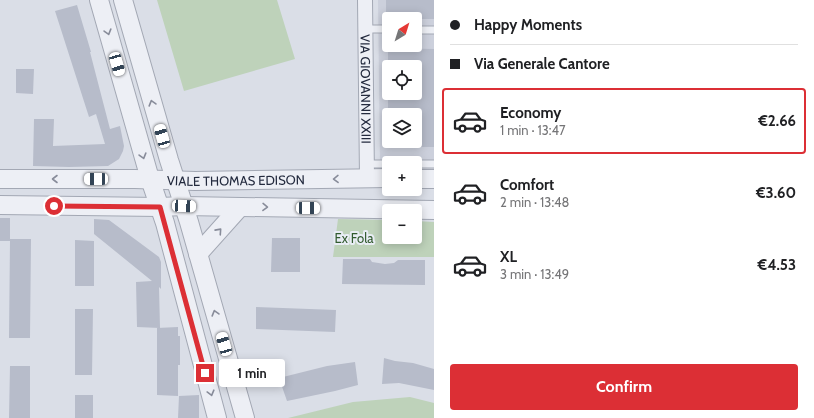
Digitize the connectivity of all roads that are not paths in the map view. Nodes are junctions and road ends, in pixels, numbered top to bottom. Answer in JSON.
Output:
{"nodes":[{"id":1,"x":99,"y":0,"type":"edge"},
{"id":2,"x":123,"y":0,"type":"edge"},
{"id":3,"x":365,"y":0,"type":"edge"},
{"id":4,"x":366,"y":29,"type":"junction"},
{"id":5,"x":382,"y":29,"type":"edge"},
{"id":6,"x":422,"y":30,"type":"edge"},
{"id":7,"x":434,"y":30,"type":"edge"},
{"id":8,"x":422,"y":164,"type":"edge"},
{"id":9,"x":434,"y":164,"type":"edge"},
{"id":10,"x":382,"y":166,"type":"edge"},
{"id":11,"x":367,"y":171,"type":"junction"},
{"id":12,"x":382,"y":176,"type":"edge"},
{"id":13,"x":0,"y":179,"type":"edge"},
{"id":14,"x":82,"y":179,"type":"junction"},
{"id":15,"x":150,"y":179,"type":"junction"},
{"id":16,"x":422,"y":179,"type":"edge"},
{"id":17,"x":434,"y":179,"type":"edge"},
{"id":18,"x":176,"y":180,"type":"junction"},
{"id":19,"x":0,"y":205,"type":"edge"},
{"id":20,"x":82,"y":206,"type":"junction"},
{"id":21,"x":184,"y":206,"type":"junction"},
{"id":22,"x":160,"y":207,"type":"junction"},
{"id":23,"x":240,"y":207,"type":"junction"},
{"id":24,"x":434,"y":210,"type":"edge"},
{"id":25,"x":198,"y":254,"type":"junction"},
{"id":26,"x":217,"y":418,"type":"edge"},
{"id":27,"x":245,"y":418,"type":"edge"}],
"edges":[{"from":1,"to":15,"type":"street","one_way":true},
{"from":18,"to":2,"type":"street","one_way":true},
{"from":3,"to":4,"type":"street","name":"VIA GIOVANNI XXIII"},
{"from":4,"to":5,"type":"lane"},
{"from":4,"to":11,"type":"street","name":"VIA GIOVANNI XXIII"},
{"from":6,"to":7,"type":"lane"},
{"from":8,"to":9,"type":"lane"},
{"from":10,"to":11,"type":"lane"},
{"from":11,"to":12,"type":"street","name":"VIALE THOMAS EDISON"},
{"from":11,"to":18,"type":"street","name":"VIALE THOMAS EDISON","one_way":true},
{"from":14,"to":13,"type":"street","name":"VIALE THOMAS EDISON","one_way":true},
{"from":14,"to":15,"type":"street","name":"VIALE THOMAS EDISON"},
{"from":14,"to":20,"type":"street"},
{"from":15,"to":18,"type":"street","name":"VIALE THOMAS EDISON"},
{"from":15,"to":22,"type":"street"},
{"from":16,"to":17,"type":"street"},
{"from":18,"to":21,"type":"street"},
{"from":19,"to":20,"type":"street","name":"VIALE THOMAS EDISON"},
{"from":20,"to":22,"type":"street","name":"VIALE THOMAS EDISON"},
{"from":21,"to":22,"type":"street","name":"VIALE THOMAS EDISON"},
{"from":21,"to":23,"type":"street","name":"VIALE THOMAS EDISON"},
{"from":21,"to":25,"type":"street"},
{"from":22,"to":26,"type":"street","one_way":true},
{"from":23,"to":24,"type":"street","name":"VIALE THOMAS EDISON","one_way":true},
{"from":25,"to":23,"type":"street","one_way":true},
{"from":27,"to":25,"type":"street","one_way":true}]}
